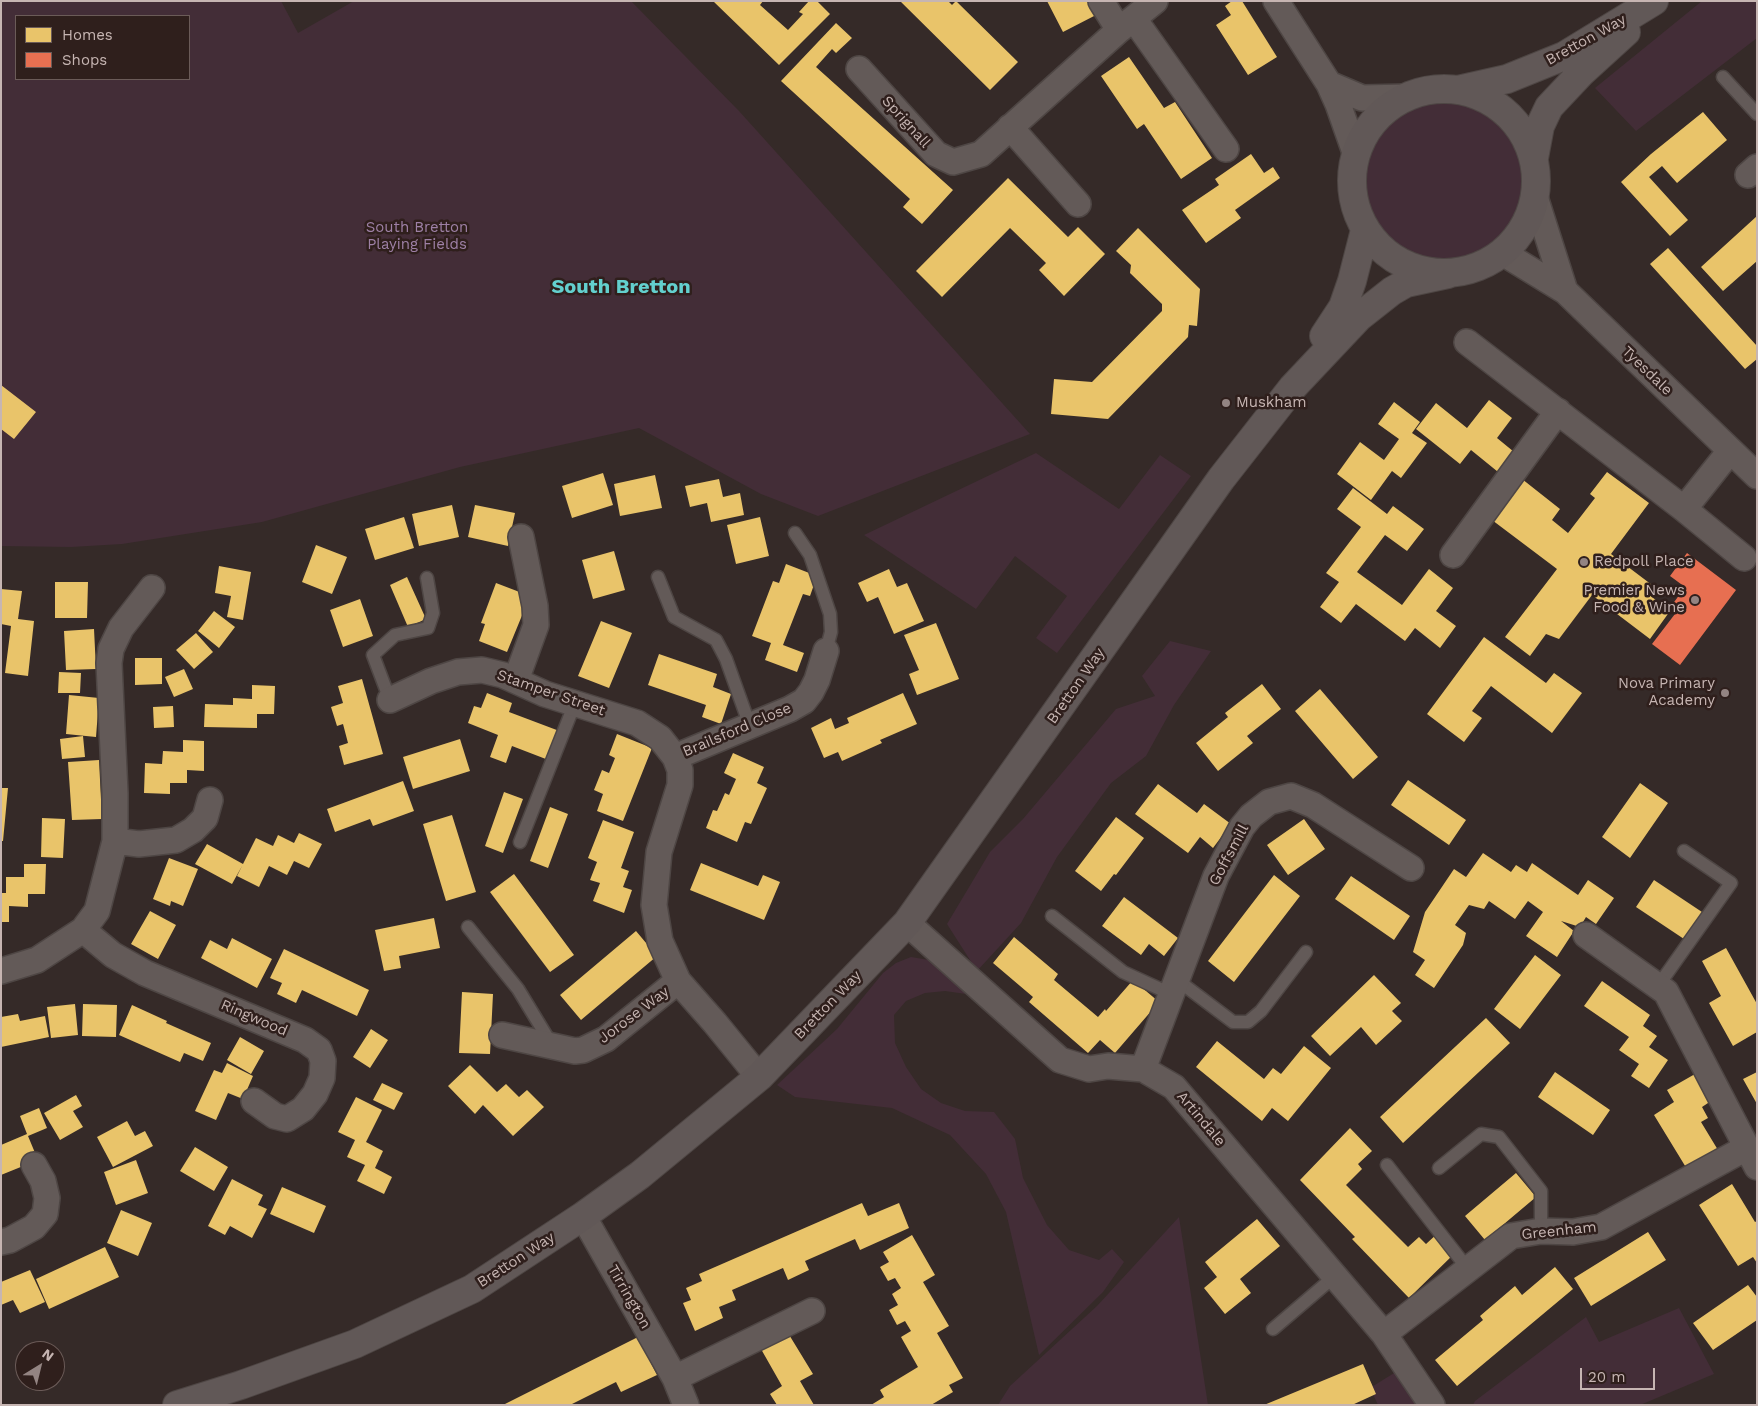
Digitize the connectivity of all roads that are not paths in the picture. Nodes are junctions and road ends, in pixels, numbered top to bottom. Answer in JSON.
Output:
{"nodes":[{"id":1,"x":1101,"y":1,"type":"edge"},
{"id":2,"x":1155,"y":1,"type":"edge"},
{"id":3,"x":1276,"y":1,"type":"edge"},
{"id":4,"x":1654,"y":1,"type":"edge"},
{"id":5,"x":1660,"y":1,"type":"edge"},
{"id":6,"x":1127,"y":25,"type":"junction"},
{"id":7,"x":859,"y":69,"type":"dead end"},
{"id":8,"x":1723,"y":77,"type":"dead end"},
{"id":9,"x":1329,"y":84,"type":"junction"},
{"id":10,"x":1458,"y":90,"type":"junction"},
{"id":11,"x":1408,"y":97,"type":"junction"},
{"id":12,"x":1757,"y":114,"type":"edge"},
{"id":13,"x":1010,"y":127,"type":"junction"},
{"id":14,"x":1226,"y":149,"type":"dead end"},
{"id":15,"x":1356,"y":155,"type":"junction"},
{"id":16,"x":1534,"y":158,"type":"junction"},
{"id":17,"x":1535,"y":197,"type":"junction"},
{"id":18,"x":1078,"y":204,"type":"dead end"},
{"id":19,"x":1366,"y":230,"type":"junction"},
{"id":20,"x":1503,"y":253,"type":"junction"},
{"id":21,"x":1448,"y":274,"type":"junction"},
{"id":22,"x":1565,"y":291,"type":"junction"},
{"id":23,"x":1467,"y":342,"type":"dead end"},
{"id":24,"x":1293,"y":386,"type":"junction"},
{"id":25,"x":1558,"y":411,"type":"junction"},
{"id":26,"x":1730,"y":451,"type":"junction"},
{"id":27,"x":1757,"y":476,"type":"edge"},
{"id":28,"x":1684,"y":509,"type":"junction"},
{"id":29,"x":795,"y":533,"type":"dead end"},
{"id":30,"x":521,"y":537,"type":"dead end"},
{"id":31,"x":1453,"y":555,"type":"dead end"},
{"id":32,"x":1744,"y":558,"type":"dead end"},
{"id":33,"x":658,"y":577,"type":"dead end"},
{"id":34,"x":427,"y":578,"type":"dead end"},
{"id":35,"x":152,"y":588,"type":"dead end"},
{"id":36,"x":826,"y":651,"type":"joint"},
{"id":37,"x":516,"y":680,"type":"junction"},
{"id":38,"x":390,"y":700,"type":"joint"},
{"id":39,"x":576,"y":703,"type":"junction"},
{"id":40,"x":750,"y":726,"type":"junction"},
{"id":41,"x":675,"y":757,"type":"junction"},
{"id":42,"x":210,"y":800,"type":"dead end"},
{"id":43,"x":115,"y":841,"type":"junction"},
{"id":44,"x":520,"y":842,"type":"dead end"},
{"id":45,"x":1684,"y":851,"type":"dead end"},
{"id":46,"x":1411,"y":868,"type":"dead end"},
{"id":47,"x":1052,"y":916,"type":"dead end"},
{"id":48,"x":907,"y":923,"type":"junction"},
{"id":49,"x":468,"y":927,"type":"dead end"},
{"id":50,"x":83,"y":930,"type":"junction"},
{"id":51,"x":1586,"y":935,"type":"dead end"},
{"id":52,"x":1306,"y":952,"type":"dead end"},
{"id":53,"x":1,"y":971,"type":"edge"},
{"id":54,"x":678,"y":981,"type":"junction"},
{"id":55,"x":1173,"y":986,"type":"junction"},
{"id":56,"x":1658,"y":986,"type":"junction"},
{"id":57,"x":502,"y":1035,"type":"dead end"},
{"id":58,"x":553,"y":1046,"type":"junction"},
{"id":59,"x":1143,"y":1069,"type":"junction"},
{"id":60,"x":759,"y":1077,"type":"junction"},
{"id":61,"x":254,"y":1101,"type":"dead end"},
{"id":62,"x":1752,"y":1157,"type":"edge"},
{"id":63,"x":34,"y":1165,"type":"dead end"},
{"id":64,"x":1387,"y":1165,"type":"dead end"},
{"id":65,"x":1439,"y":1168,"type":"dead end"},
{"id":66,"x":583,"y":1216,"type":"junction"},
{"id":67,"x":1541,"y":1231,"type":"junction"},
{"id":68,"x":1,"y":1242,"type":"edge"},
{"id":69,"x":1468,"y":1269,"type":"junction"},
{"id":70,"x":1335,"y":1276,"type":"junction"},
{"id":71,"x":812,"y":1311,"type":"dead end"},
{"id":72,"x":1273,"y":1330,"type":"dead end"},
{"id":73,"x":1384,"y":1334,"type":"junction"},
{"id":74,"x":677,"y":1396,"type":"edge"},
{"id":75,"x":177,"y":1405,"type":"edge"},
{"id":76,"x":1432,"y":1405,"type":"edge"}],
"edges":[{"from":1,"to":6,"type":"street"},
{"from":2,"to":6,"type":"street","name":"Sprignall"},
{"from":3,"to":9,"type":"street"},
{"from":4,"to":10,"type":"street","name":"Bretton Way"},
{"from":5,"to":16,"type":"street","name":"Bretton Way"},
{"from":6,"to":13,"type":"street","name":"Sprignall"},
{"from":6,"to":14,"type":"street"},
{"from":7,"to":13,"type":"street","name":"Sprignall"},
{"from":8,"to":12,"type":"lane"},
{"from":9,"to":11,"type":"street"},
{"from":9,"to":15,"type":"street"},
{"from":10,"to":11,"type":"street"},
{"from":10,"to":16,"type":"street"},
{"from":11,"to":15,"type":"street"},
{"from":13,"to":18,"type":"street"},
{"from":15,"to":19,"type":"street"},
{"from":16,"to":17,"type":"street","name":"Bretton Way"},
{"from":17,"to":20,"type":"street","name":"Bretton Way"},
{"from":17,"to":22,"type":"street","name":"Tyesdale"},
{"from":19,"to":21,"type":"street"},
{"from":19,"to":24,"type":"street","name":"Bretton Way"},
{"from":20,"to":21,"type":"street","name":"Bretton Way"},
{"from":20,"to":22,"type":"street","name":"Tyesdale"},
{"from":21,"to":24,"type":"street","name":"Bretton Way"},
{"from":22,"to":26,"type":"street","name":"Tyesdale"},
{"from":23,"to":25,"type":"street"},
{"from":24,"to":48,"type":"street","name":"Bretton Way"},
{"from":25,"to":28,"type":"street"},
{"from":25,"to":31,"type":"street"},
{"from":26,"to":27,"type":"street","name":"Tyesdale"},
{"from":26,"to":28,"type":"street"},
{"from":28,"to":32,"type":"street"},
{"from":29,"to":36,"type":"lane"},
{"from":30,"to":37,"type":"street"},
{"from":33,"to":40,"type":"lane"},
{"from":34,"to":38,"type":"lane"},
{"from":35,"to":43,"type":"street"},
{"from":36,"to":40,"type":"street","name":"Brailsford Close"},
{"from":37,"to":38,"type":"street","name":"Stamper Street"},
{"from":37,"to":39,"type":"street","name":"Stamper Street"},
{"from":39,"to":41,"type":"street","name":"Stamper Street"},
{"from":39,"to":44,"type":"lane"},
{"from":40,"to":41,"type":"street","name":"Brailsford Close"},
{"from":41,"to":54,"type":"street","name":"Stamper Street"},
{"from":42,"to":43,"type":"street"},
{"from":43,"to":50,"type":"street"},
{"from":45,"to":56,"type":"lane"},
{"from":46,"to":55,"type":"street","name":"Goffsmill"},
{"from":47,"to":55,"type":"lane"},
{"from":48,"to":59,"type":"street","name":"Artindale"},
{"from":48,"to":60,"type":"street","name":"Bretton Way"},
{"from":49,"to":58,"type":"lane"},
{"from":50,"to":53,"type":"street"},
{"from":50,"to":61,"type":"street","name":"Ringwood"},
{"from":51,"to":56,"type":"street","name":"Greenham"},
{"from":52,"to":55,"type":"lane"},
{"from":54,"to":58,"type":"street","name":"Jorose Way"},
{"from":54,"to":60,"type":"street","name":"Stamper Street"},
{"from":55,"to":59,"type":"street","name":"Goffsmill"},
{"from":56,"to":62,"type":"street","name":"Greenham"},
{"from":57,"to":58,"type":"street","name":"Jorose Way"},
{"from":59,"to":70,"type":"street","name":"Artindale"},
{"from":60,"to":66,"type":"street","name":"Bretton Way"},
{"from":62,"to":67,"type":"street","name":"Greenham"},
{"from":63,"to":68,"type":"street"},
{"from":64,"to":69,"type":"lane"},
{"from":65,"to":67,"type":"lane"},
{"from":66,"to":74,"type":"street","name":"Tirrington"},
{"from":66,"to":75,"type":"street","name":"Bretton Way"},
{"from":67,"to":69,"type":"street","name":"Greenham"},
{"from":69,"to":73,"type":"street","name":"Greenham"},
{"from":70,"to":72,"type":"lane"},
{"from":70,"to":73,"type":"street","name":"Artindale"},
{"from":71,"to":74,"type":"street","name":"Tirrington"},
{"from":73,"to":76,"type":"street","name":"Artindale"}]}
